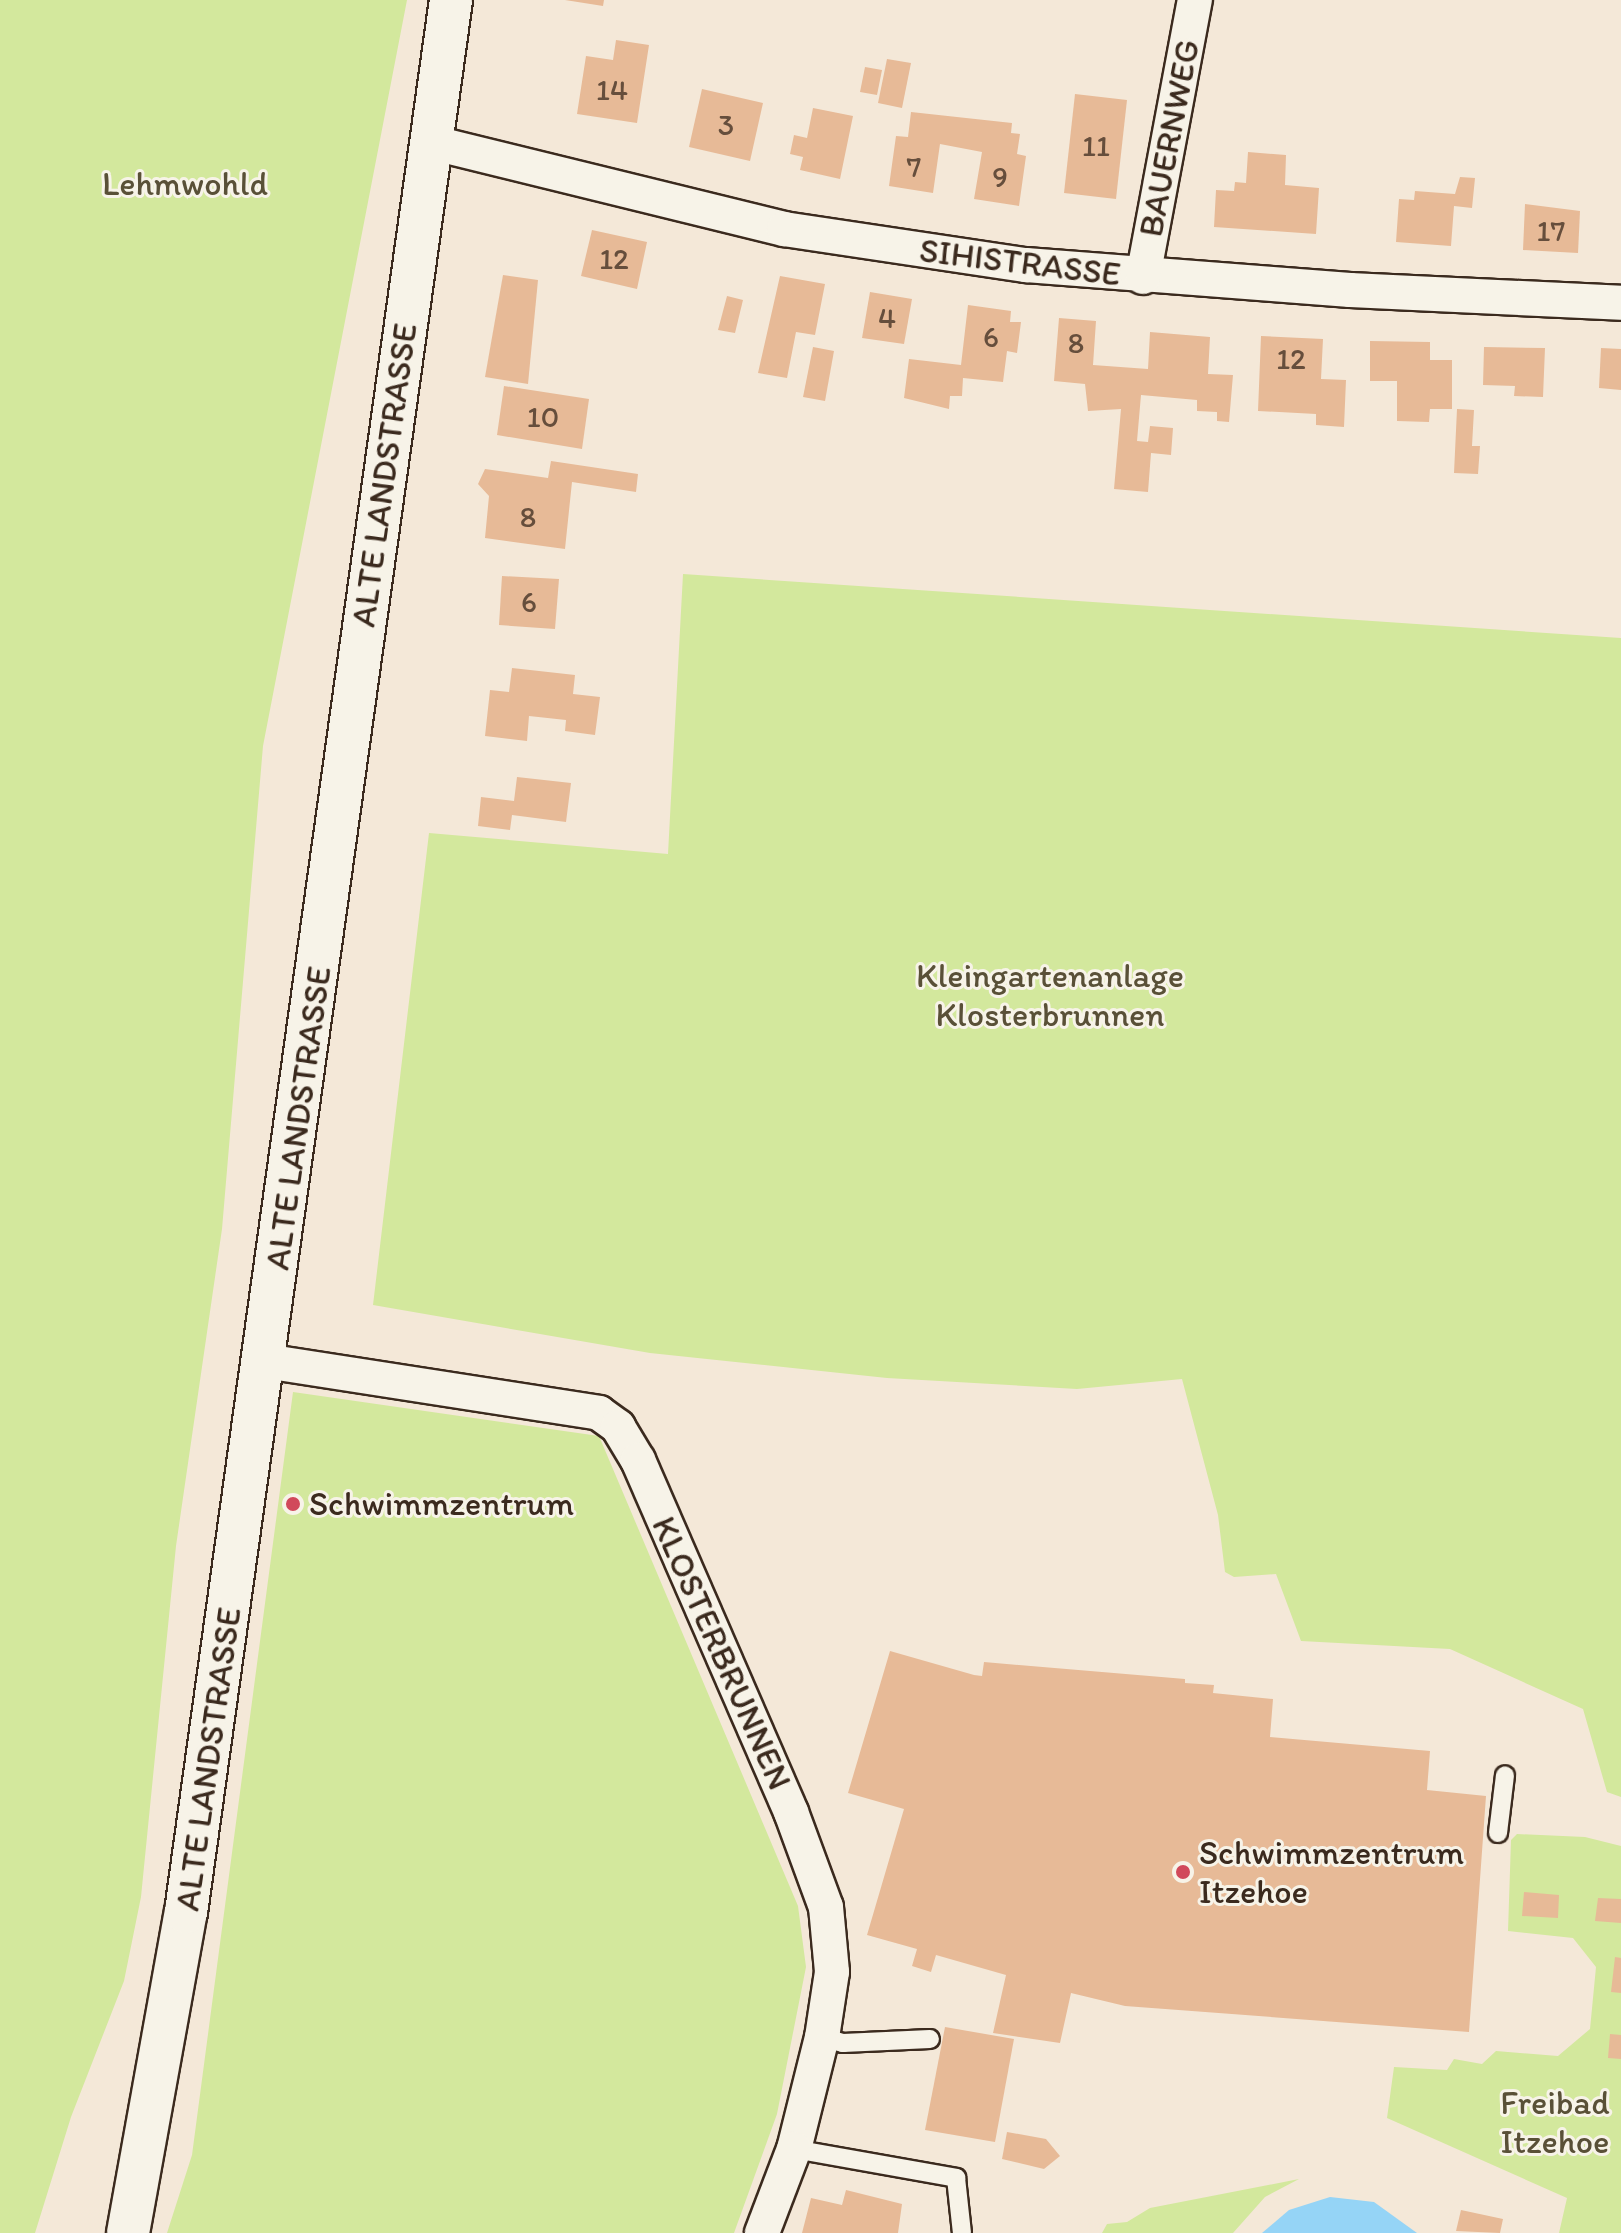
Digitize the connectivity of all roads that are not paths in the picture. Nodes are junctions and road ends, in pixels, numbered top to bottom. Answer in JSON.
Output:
{"nodes":[{"id":1,"x":451,"y":0,"type":"edge"},
{"id":2,"x":1195,"y":0,"type":"edge"},
{"id":3,"x":430,"y":142,"type":"junction"},
{"id":4,"x":1143,"y":277,"type":"junction"},
{"id":5,"x":1621,"y":303,"type":"edge"},
{"id":6,"x":265,"y":1361,"type":"junction"},
{"id":7,"x":1505,"y":1775,"type":"dead end"},
{"id":8,"x":1498,"y":1833,"type":"dead end"},
{"id":9,"x":822,"y":2037,"type":"junction"},
{"id":10,"x":930,"y":2039,"type":"dead end"},
{"id":11,"x":794,"y":2149,"type":"junction"},
{"id":12,"x":128,"y":2233,"type":"edge"},
{"id":13,"x":762,"y":2233,"type":"edge"},
{"id":14,"x":962,"y":2233,"type":"edge"}],
"edges":[{"from":1,"to":3,"type":"street","name":"ALTE LANDSTRASSE"},
{"from":2,"to":4,"type":"street","name":"BAUERNWEG"},
{"from":3,"to":4,"type":"street","name":"SIHISTRASSE"},
{"from":3,"to":6,"type":"street","name":"ALTE LANDSTRASSE"},
{"from":4,"to":5,"type":"street","name":"SIHISTRASSE"},
{"from":6,"to":9,"type":"street","name":"KLOSTERBRUNNEN"},
{"from":6,"to":12,"type":"street","name":"ALTE LANDSTRASSE"},
{"from":7,"to":8,"type":"lane"},
{"from":9,"to":10,"type":"lane"},
{"from":9,"to":11,"type":"street","name":"KLOSTERBRUNNEN"},
{"from":11,"to":13,"type":"street","name":"KLOSTERBRUNNEN"},
{"from":11,"to":14,"type":"lane"}]}
